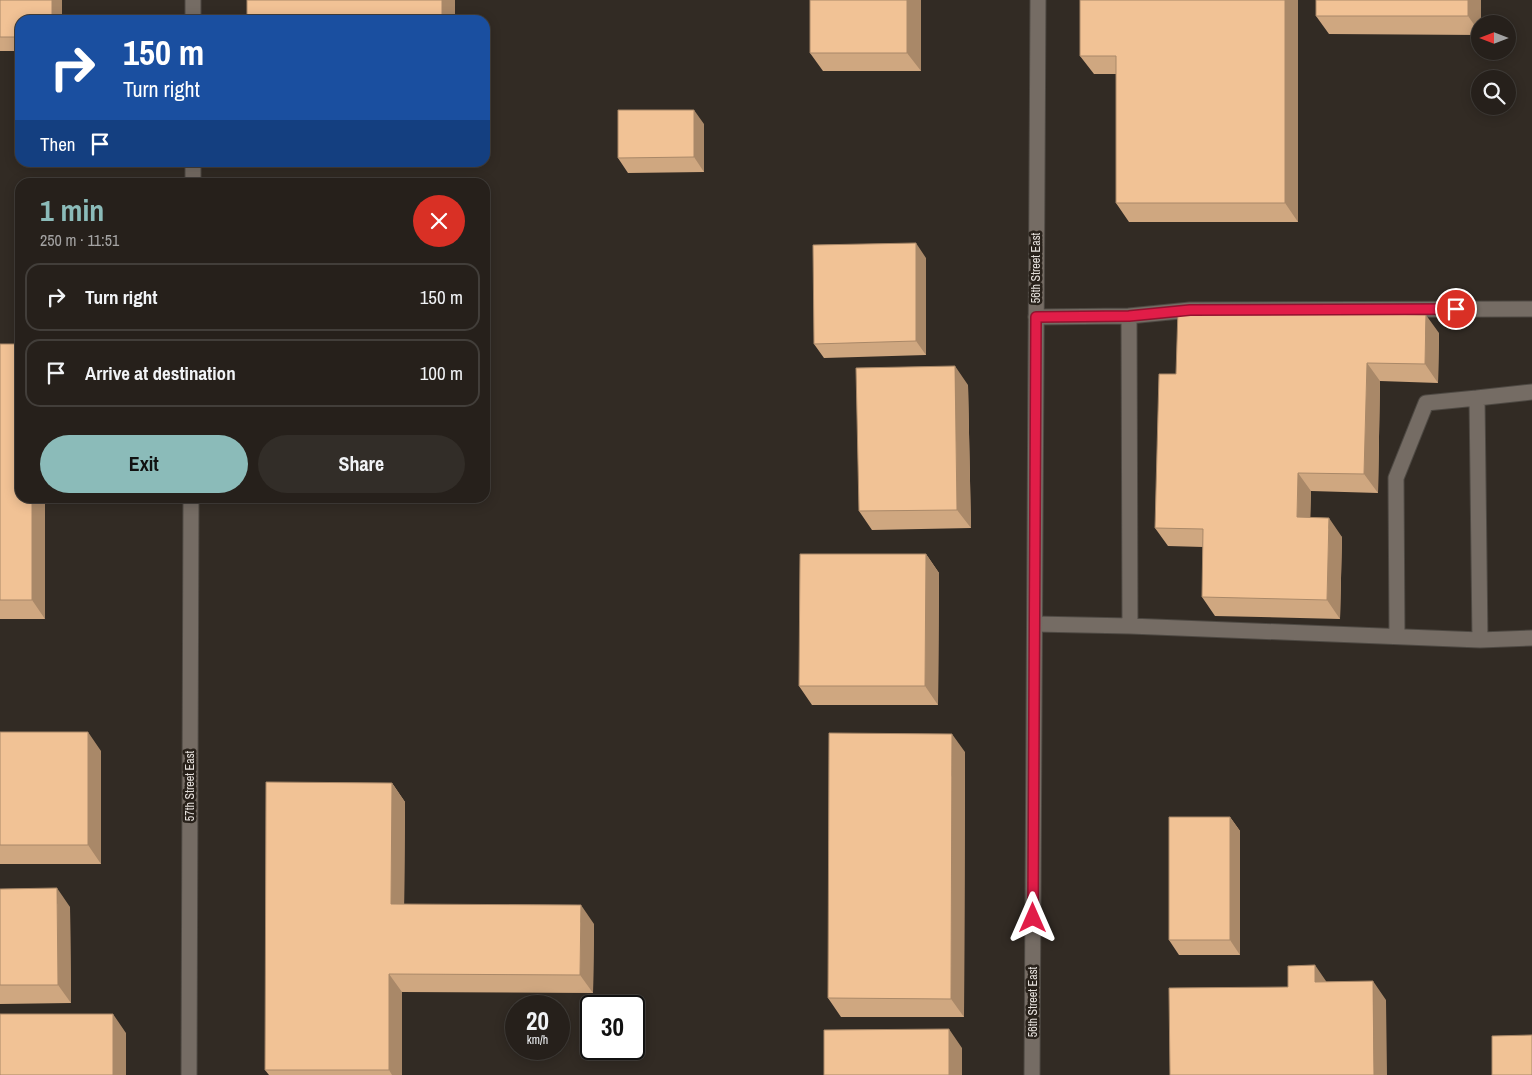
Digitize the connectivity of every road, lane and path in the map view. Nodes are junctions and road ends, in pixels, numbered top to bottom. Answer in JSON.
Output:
{"nodes":[{"id":1,"x":193,"y":0,"type":"edge"},
{"id":2,"x":1038,"y":0,"type":"edge"},
{"id":3,"x":193,"y":15,"type":"edge"},
{"id":4,"x":1532,"y":309,"type":"edge"},
{"id":5,"x":1129,"y":316,"type":"junction"},
{"id":6,"x":1036,"y":317,"type":"junction"},
{"id":7,"x":1532,"y":392,"type":"edge"},
{"id":8,"x":1477,"y":398,"type":"junction"},
{"id":9,"x":191,"y":503,"type":"edge"},
{"id":10,"x":1035,"y":624,"type":"junction"},
{"id":11,"x":1130,"y":626,"type":"junction"},
{"id":12,"x":1397,"y":636,"type":"junction"},
{"id":13,"x":1532,"y":638,"type":"edge"},
{"id":14,"x":1480,"y":640,"type":"junction"},
{"id":15,"x":189,"y":1075,"type":"edge"},
{"id":16,"x":1032,"y":1075,"type":"edge"}],
"edges":[{"from":1,"to":3,"type":"street"},
{"from":2,"to":6,"type":"street","name":"56th Street East"},
{"from":4,"to":5,"type":"street"},
{"from":5,"to":6,"type":"street"},
{"from":5,"to":11,"type":"street"},
{"from":6,"to":10,"type":"street","name":"56th Street East"},
{"from":7,"to":8,"type":"street"},
{"from":8,"to":12,"type":"street"},
{"from":8,"to":14,"type":"street"},
{"from":9,"to":15,"type":"street","name":"57th Street East"},
{"from":10,"to":11,"type":"street"},
{"from":10,"to":16,"type":"street","name":"56th Street East"},
{"from":11,"to":12,"type":"street"},
{"from":12,"to":14,"type":"street"},
{"from":13,"to":14,"type":"street"}]}
